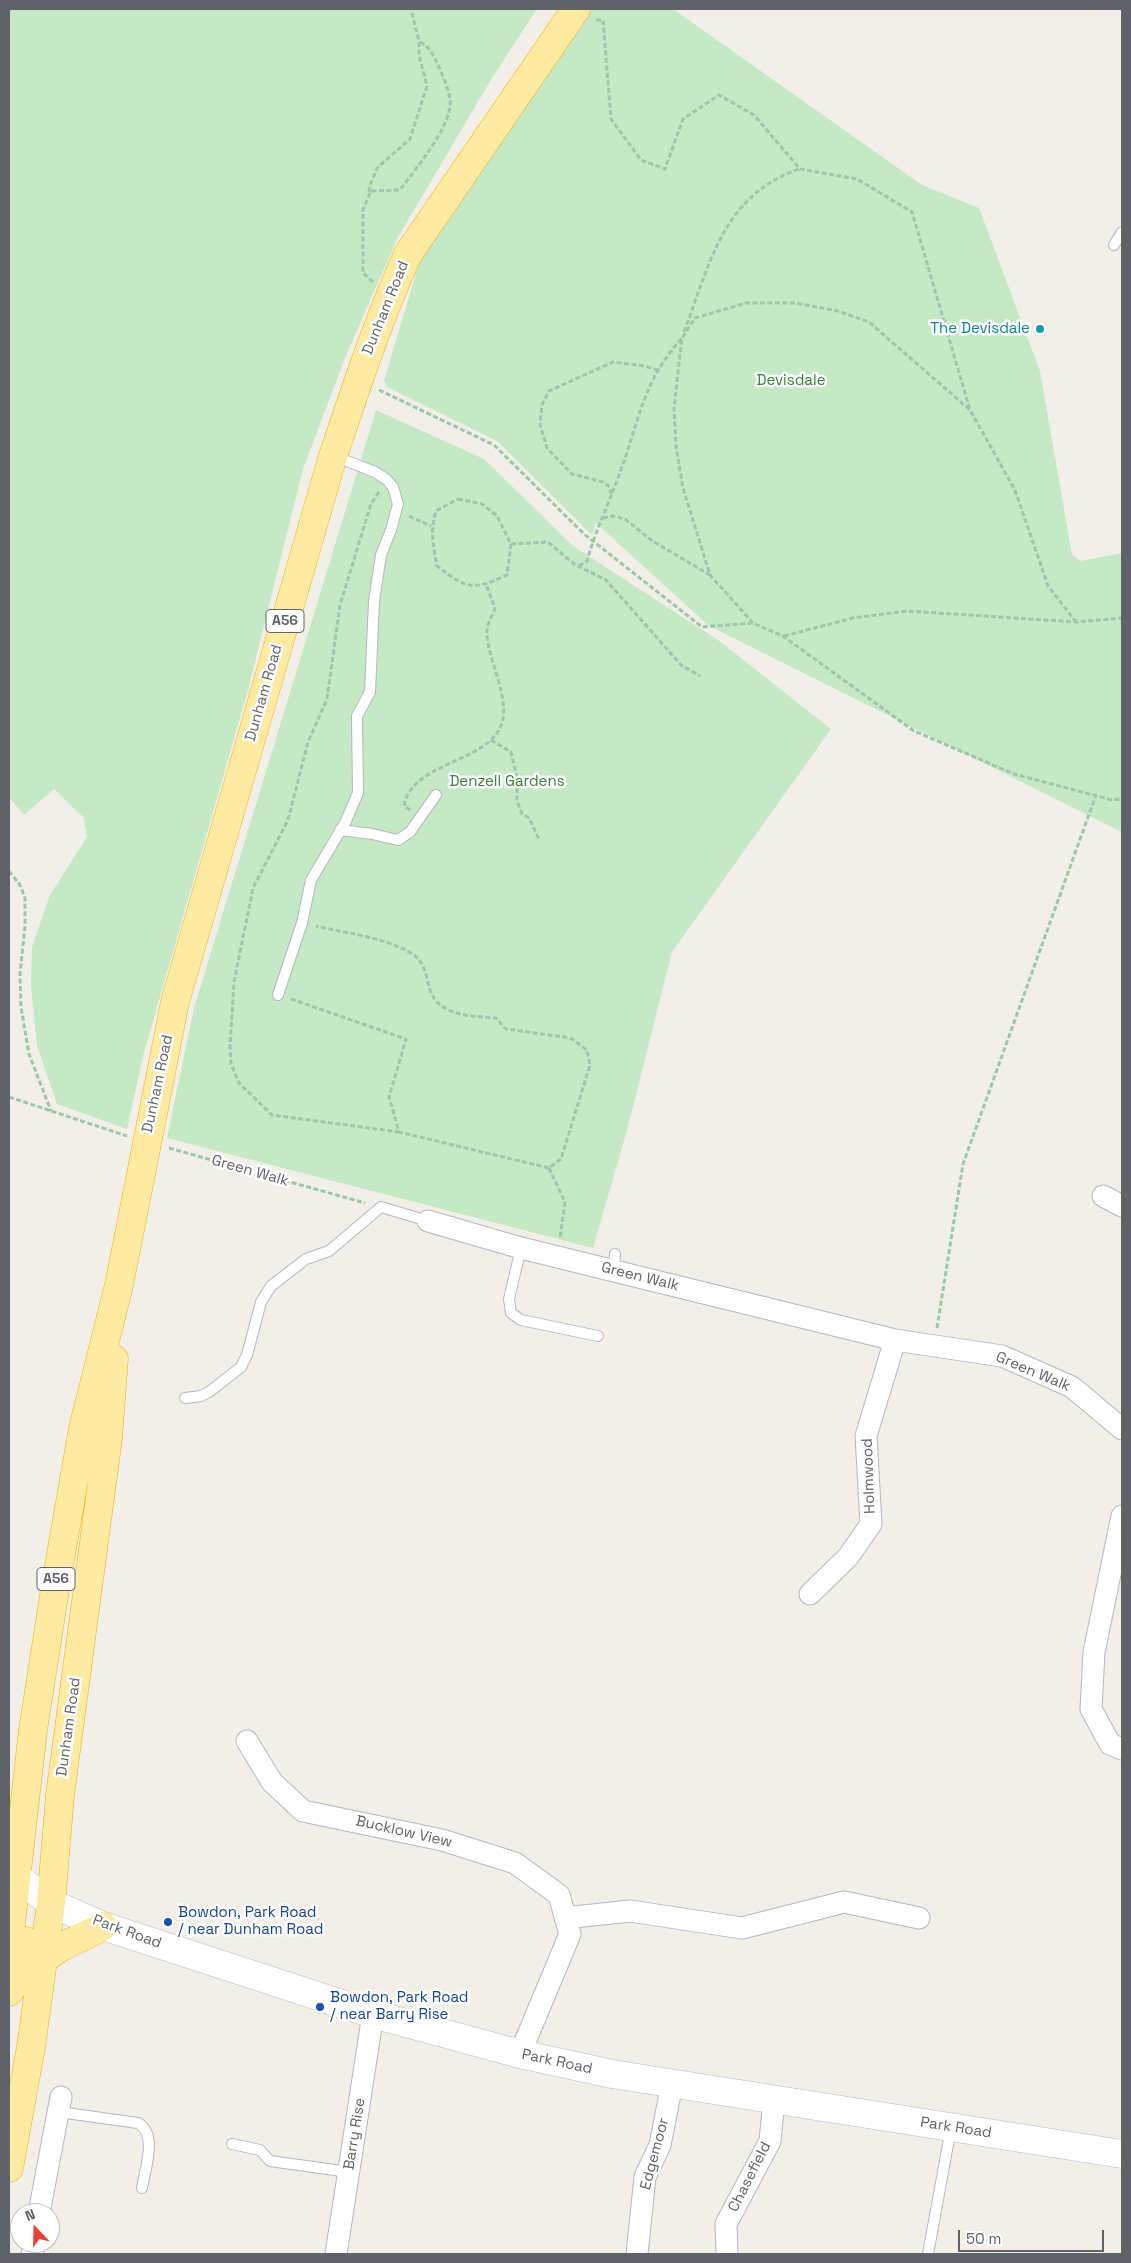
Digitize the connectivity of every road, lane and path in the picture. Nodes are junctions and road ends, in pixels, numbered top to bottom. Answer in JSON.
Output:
{"nodes":[{"id":1,"x":411,"y":9,"type":"edge"},
{"id":2,"x":576,"y":9,"type":"edge"},
{"id":3,"x":603,"y":20,"type":"dead end"},
{"id":4,"x":419,"y":41,"type":"junction"},
{"id":5,"x":800,"y":169,"type":"junction"},
{"id":6,"x":369,"y":196,"type":"junction"},
{"id":7,"x":1122,"y":232,"type":"edge"},
{"id":8,"x":1114,"y":246,"type":"dead end"},
{"id":9,"x":391,"y":291,"type":"junction"},
{"id":10,"x":682,"y":338,"type":"junction"},
{"id":11,"x":658,"y":370,"type":"junction"},
{"id":12,"x":358,"y":380,"type":"junction"},
{"id":13,"x":970,"y":410,"type":"junction"},
{"id":14,"x":334,"y":456,"type":"junction"},
{"id":15,"x":387,"y":480,"type":"junction"},
{"id":16,"x":611,"y":496,"type":"junction"},
{"id":17,"x":396,"y":511,"type":"junction"},
{"id":18,"x":602,"y":518,"type":"junction"},
{"id":19,"x":431,"y":526,"type":"junction"},
{"id":20,"x":592,"y":541,"type":"junction"},
{"id":21,"x":511,"y":544,"type":"junction"},
{"id":22,"x":579,"y":566,"type":"junction"},
{"id":23,"x":710,"y":575,"type":"junction"},
{"id":24,"x":486,"y":584,"type":"junction"},
{"id":25,"x":1122,"y":618,"type":"edge"},
{"id":26,"x":1076,"y":622,"type":"junction"},
{"id":27,"x":753,"y":623,"type":"junction"},
{"id":28,"x":783,"y":636,"type":"junction"},
{"id":29,"x":700,"y":676,"type":"dead end"},
{"id":30,"x":492,"y":740,"type":"junction"},
{"id":31,"x":436,"y":795,"type":"dead end"},
{"id":32,"x":1096,"y":795,"type":"junction"},
{"id":33,"x":1122,"y":799,"type":"edge"},
{"id":34,"x":420,"y":818,"type":"junction"},
{"id":35,"x":340,"y":830,"type":"junction"},
{"id":36,"x":539,"y":839,"type":"dead end"},
{"id":37,"x":9,"y":871,"type":"edge"},
{"id":38,"x":302,"y":923,"type":"junction"},
{"id":39,"x":278,"y":995,"type":"joint"},
{"id":40,"x":9,"y":1096,"type":"edge"},
{"id":41,"x":51,"y":1112,"type":"junction"},
{"id":42,"x":399,"y":1132,"type":"junction"},
{"id":43,"x":146,"y":1142,"type":"junction"},
{"id":44,"x":548,"y":1168,"type":"junction"},
{"id":45,"x":1103,"y":1196,"type":"dead end"},
{"id":46,"x":1122,"y":1206,"type":"edge"},
{"id":47,"x":380,"y":1207,"type":"junction"},
{"id":48,"x":428,"y":1221,"type":"joint"},
{"id":49,"x":521,"y":1248,"type":"junction"},
{"id":50,"x":557,"y":1257,"type":"junction"},
{"id":51,"x":119,"y":1285,"type":"junction"},
{"id":52,"x":598,"y":1336,"type":"dead end"},
{"id":53,"x":895,"y":1340,"type":"junction"},
{"id":54,"x":934,"y":1346,"type":"junction"},
{"id":55,"x":185,"y":1398,"type":"dead end"},
{"id":56,"x":1122,"y":1429,"type":"edge"},
{"id":57,"x":1122,"y":1516,"type":"edge"},
{"id":58,"x":810,"y":1594,"type":"dead end"},
{"id":59,"x":247,"y":1741,"type":"dead end"},
{"id":60,"x":1122,"y":1749,"type":"edge"},
{"id":61,"x":60,"y":1796,"type":"junction"},
{"id":62,"x":13,"y":1877,"type":"edge"},
{"id":63,"x":51,"y":1903,"type":"junction"},
{"id":64,"x":565,"y":1918,"type":"junction"},
{"id":65,"x":919,"y":1918,"type":"dead end"},
{"id":66,"x":102,"y":1926,"type":"junction"},
{"id":67,"x":9,"y":1941,"type":"edge"},
{"id":68,"x":42,"y":1962,"type":"junction"},
{"id":69,"x":9,"y":1992,"type":"edge"},
{"id":70,"x":374,"y":2014,"type":"junction"},
{"id":71,"x":520,"y":2054,"type":"junction"},
{"id":72,"x":672,"y":2084,"type":"junction"},
{"id":73,"x":774,"y":2100,"type":"junction"},
{"id":74,"x":60,"y":2104,"type":"joint"},
{"id":75,"x":952,"y":2127,"type":"junction"},
{"id":76,"x":232,"y":2144,"type":"dead end"},
{"id":77,"x":1122,"y":2154,"type":"edge"},
{"id":78,"x":9,"y":2168,"type":"edge"},
{"id":79,"x":349,"y":2172,"type":"junction"},
{"id":80,"x":142,"y":2188,"type":"dead end"},
{"id":81,"x":41,"y":2203,"type":"edge"},
{"id":82,"x":336,"y":2254,"type":"edge"},
{"id":83,"x":637,"y":2254,"type":"edge"},
{"id":84,"x":727,"y":2254,"type":"edge"},
{"id":85,"x":928,"y":2254,"type":"edge"}],
"edges":[{"from":1,"to":4,"type":"path"},
{"from":2,"to":9,"type":"highway","name":"Dunham Road","number":"A56"},
{"from":3,"to":5,"type":"path"},
{"from":4,"to":6,"type":"path"},
{"from":4,"to":6,"type":"path"},
{"from":5,"to":10,"type":"path"},
{"from":5,"to":13,"type":"path"},
{"from":6,"to":9,"type":"path"},
{"from":7,"to":8,"type":"lane"},
{"from":9,"to":12,"type":"highway","name":"Dunham Road","number":"A56"},
{"from":10,"to":11,"type":"path"},
{"from":10,"to":13,"type":"path"},
{"from":10,"to":23,"type":"path"},
{"from":11,"to":16,"type":"path"},
{"from":11,"to":16,"type":"path"},
{"from":12,"to":14,"type":"highway","name":"Dunham Road","number":"A56"},
{"from":12,"to":20,"type":"path"},
{"from":13,"to":26,"type":"path"},
{"from":14,"to":15,"type":"lane"},
{"from":14,"to":43,"type":"highway","name":"Dunham Road","number":"A56"},
{"from":15,"to":17,"type":"lane"},
{"from":15,"to":42,"type":"path"},
{"from":16,"to":18,"type":"path"},
{"from":17,"to":19,"type":"path"},
{"from":17,"to":35,"type":"lane"},
{"from":18,"to":20,"type":"path"},
{"from":18,"to":23,"type":"path"},
{"from":19,"to":21,"type":"path"},
{"from":19,"to":24,"type":"path"},
{"from":20,"to":22,"type":"path"},
{"from":20,"to":27,"type":"path"},
{"from":21,"to":22,"type":"path"},
{"from":21,"to":24,"type":"path"},
{"from":22,"to":29,"type":"path"},
{"from":23,"to":27,"type":"path"},
{"from":24,"to":30,"type":"path"},
{"from":25,"to":26,"type":"path"},
{"from":26,"to":28,"type":"path"},
{"from":27,"to":28,"type":"path"},
{"from":28,"to":32,"type":"path"},
{"from":30,"to":34,"type":"path"},
{"from":30,"to":36,"type":"path"},
{"from":31,"to":34,"type":"lane"},
{"from":32,"to":33,"type":"path"},
{"from":32,"to":54,"type":"path"},
{"from":34,"to":35,"type":"lane"},
{"from":35,"to":38,"type":"lane"},
{"from":37,"to":41,"type":"path"},
{"from":38,"to":39,"type":"lane"},
{"from":38,"to":44,"type":"path"},
{"from":39,"to":42,"type":"path"},
{"from":40,"to":41,"type":"path","name":"Green Walk"},
{"from":41,"to":43,"type":"path","name":"Green Walk"},
{"from":42,"to":44,"type":"path"},
{"from":43,"to":47,"type":"path","name":"Green Walk"},
{"from":43,"to":51,"type":"highway","name":"Dunham Road","number":"A56"},
{"from":44,"to":50,"type":"path"},
{"from":45,"to":46,"type":"street"},
{"from":47,"to":48,"type":"lane","name":"Green Walk"},
{"from":47,"to":55,"type":"lane"},
{"from":48,"to":49,"type":"street","name":"Green Walk"},
{"from":49,"to":50,"type":"street","name":"Green Walk"},
{"from":49,"to":52,"type":"lane"},
{"from":50,"to":53,"type":"street","name":"Green Walk"},
{"from":51,"to":61,"type":"highway","name":"Dunham Road","number":"A56"},
{"from":51,"to":62,"type":"highway","name":"Dunham Road","number":"A56"},
{"from":53,"to":54,"type":"street","name":"Green Walk"},
{"from":53,"to":58,"type":"street","name":"Holmwood"},
{"from":54,"to":56,"type":"street","name":"Green Walk"},
{"from":57,"to":60,"type":"street"},
{"from":59,"to":64,"type":"street","name":"Bucklow View"},
{"from":61,"to":62,"type":"highway"},
{"from":61,"to":63,"type":"highway","name":"Dunham Road","number":"A56"},
{"from":62,"to":63,"type":"main road","name":"Park Road"},
{"from":62,"to":67,"type":"highway","name":"Dunham Road","number":"A56"},
{"from":63,"to":66,"type":"main road","name":"Park Road"},
{"from":63,"to":68,"type":"highway","name":"Dunham Road","number":"A56"},
{"from":63,"to":69,"type":"highway"},
{"from":64,"to":65,"type":"street"},
{"from":64,"to":71,"type":"street","name":"Bucklow View"},
{"from":66,"to":68,"type":"highway"},
{"from":66,"to":70,"type":"main road","name":"Park Road"},
{"from":68,"to":78,"type":"highway","name":"Dunham Road","number":"A56"},
{"from":70,"to":71,"type":"main road","name":"Park Road"},
{"from":70,"to":79,"type":"street","name":"Barry Rise"},
{"from":71,"to":72,"type":"main road","name":"Park Road"},
{"from":72,"to":73,"type":"main road","name":"Park Road"},
{"from":72,"to":83,"type":"street","name":"Edgemoor"},
{"from":73,"to":75,"type":"main road","name":"Park Road"},
{"from":73,"to":84,"type":"street","name":"Chasefield"},
{"from":74,"to":80,"type":"lane"},
{"from":74,"to":81,"type":"street"},
{"from":75,"to":77,"type":"main road","name":"Park Road"},
{"from":75,"to":85,"type":"lane"},
{"from":76,"to":79,"type":"lane"},
{"from":79,"to":82,"type":"street","name":"Barry Rise"}]}
